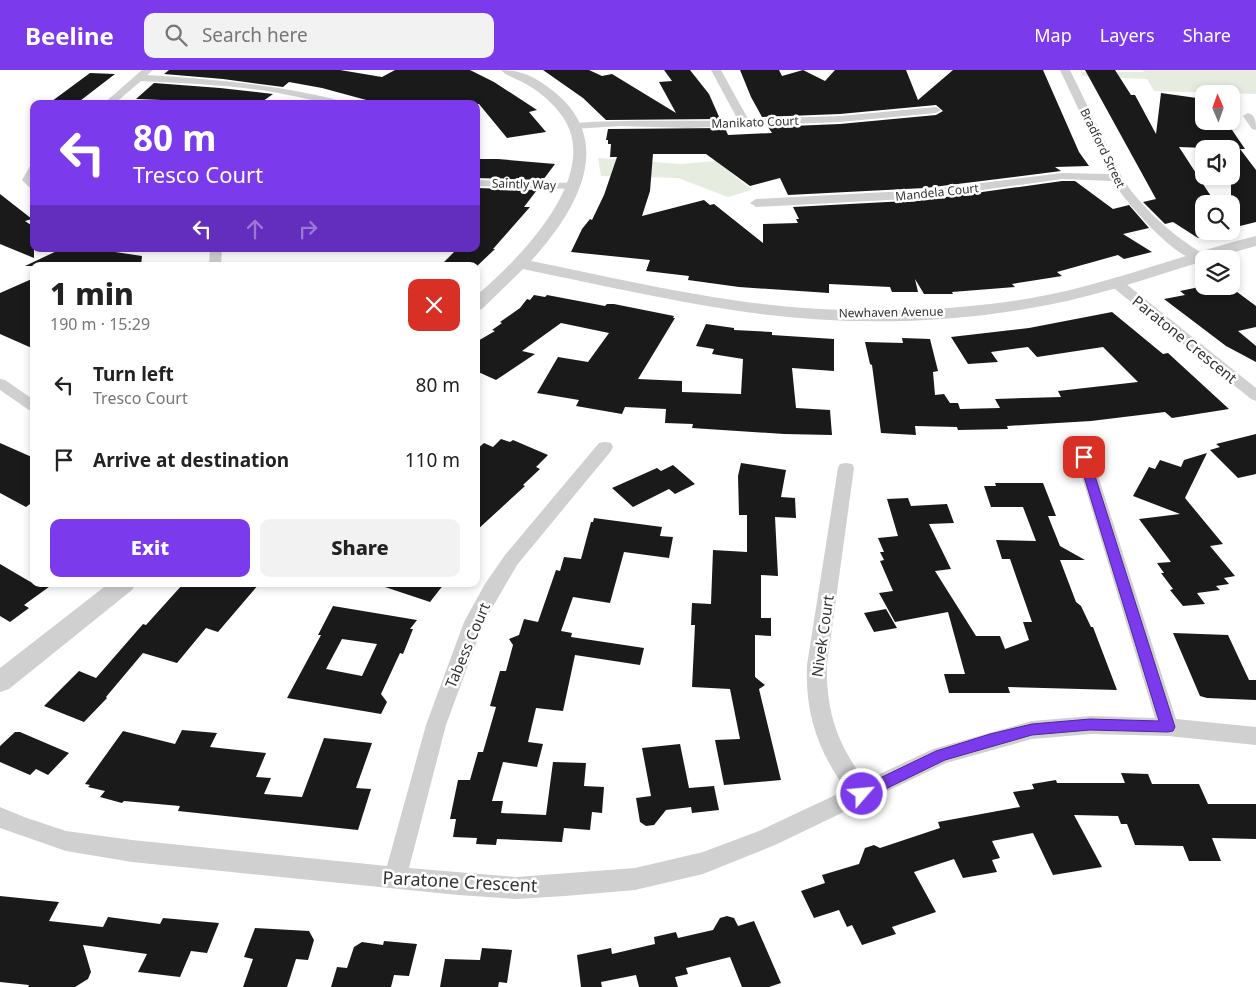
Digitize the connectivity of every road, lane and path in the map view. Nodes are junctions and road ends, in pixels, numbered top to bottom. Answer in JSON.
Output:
{"nodes":[{"id":1,"x":148,"y":70,"type":"edge"},
{"id":2,"x":507,"y":70,"type":"edge"},
{"id":3,"x":716,"y":70,"type":"edge"},
{"id":4,"x":1065,"y":70,"type":"edge"},
{"id":5,"x":139,"y":78,"type":"junction"},
{"id":6,"x":304,"y":95,"type":"junction"},
{"id":7,"x":113,"y":100,"type":"edge"},
{"id":8,"x":296,"y":100,"type":"edge"},
{"id":9,"x":325,"y":100,"type":"edge"},
{"id":10,"x":936,"y":110,"type":"dead end"},
{"id":11,"x":1248,"y":116,"type":"dead end"},
{"id":12,"x":744,"y":123,"type":"junction"},
{"id":13,"x":574,"y":126,"type":"junction"},
{"id":14,"x":1256,"y":127,"type":"edge"},
{"id":15,"x":1117,"y":178,"type":"junction"},
{"id":16,"x":480,"y":183,"type":"edge"},
{"id":17,"x":572,"y":186,"type":"junction"},
{"id":18,"x":756,"y":203,"type":"dead end"},
{"id":19,"x":1256,"y":241,"type":"edge"},
{"id":20,"x":1223,"y":250,"type":"edge"},
{"id":21,"x":1195,"y":255,"type":"edge"},
{"id":22,"x":1195,"y":258,"type":"edge"},
{"id":23,"x":520,"y":264,"type":"junction"},
{"id":24,"x":1115,"y":282,"type":"junction"},
{"id":25,"x":480,"y":300,"type":"edge"},
{"id":26,"x":0,"y":383,"type":"edge"},
{"id":27,"x":1256,"y":396,"type":"edge"},
{"id":28,"x":30,"y":404,"type":"edge"},
{"id":29,"x":605,"y":447,"type":"dead end"},
{"id":30,"x":1084,"y":457,"type":"dead end"},
{"id":31,"x":846,"y":468,"type":"dead end"},
{"id":32,"x":120,"y":587,"type":"edge"},
{"id":33,"x":0,"y":682,"type":"edge"},
{"id":34,"x":1168,"y":727,"type":"junction"},
{"id":35,"x":1256,"y":736,"type":"edge"},
{"id":36,"x":862,"y":794,"type":"junction"},
{"id":37,"x":0,"y":817,"type":"edge"},
{"id":38,"x":395,"y":878,"type":"junction"}],
"edges":[{"from":1,"to":5,"type":"street"},
{"from":2,"to":13,"type":"street"},
{"from":3,"to":12,"type":"street"},
{"from":4,"to":15,"type":"street","name":"Bradford Street"},
{"from":5,"to":6,"type":"street"},
{"from":5,"to":7,"type":"street"},
{"from":6,"to":8,"type":"street"},
{"from":6,"to":9,"type":"street"},
{"from":10,"to":12,"type":"street","name":"Manikato Court"},
{"from":11,"to":14,"type":"street"},
{"from":12,"to":13,"type":"street","name":"Manikato Court"},
{"from":13,"to":17,"type":"street"},
{"from":15,"to":18,"type":"street","name":"Mandela Court"},
{"from":15,"to":21,"type":"street","name":"Bradford Street"},
{"from":16,"to":17,"type":"street","name":"Saintly Way"},
{"from":17,"to":23,"type":"street"},
{"from":19,"to":20,"type":"street","name":"Newhaven Avenue"},
{"from":22,"to":24,"type":"street","name":"Newhaven Avenue"},
{"from":23,"to":24,"type":"street","name":"Newhaven Avenue"},
{"from":23,"to":25,"type":"street"},
{"from":24,"to":27,"type":"street","name":"Paratone Crescent"},
{"from":26,"to":28,"type":"street"},
{"from":29,"to":38,"type":"street","name":"Tabess Court"},
{"from":30,"to":34,"type":"street"},
{"from":31,"to":36,"type":"street","name":"Nivek Court"},
{"from":32,"to":33,"type":"street"},
{"from":34,"to":35,"type":"street","name":"Paratone Crescent"},
{"from":34,"to":36,"type":"street","name":"Paratone Crescent"},
{"from":36,"to":38,"type":"street","name":"Paratone Crescent"},
{"from":37,"to":38,"type":"street","name":"Paratone Crescent"}]}
